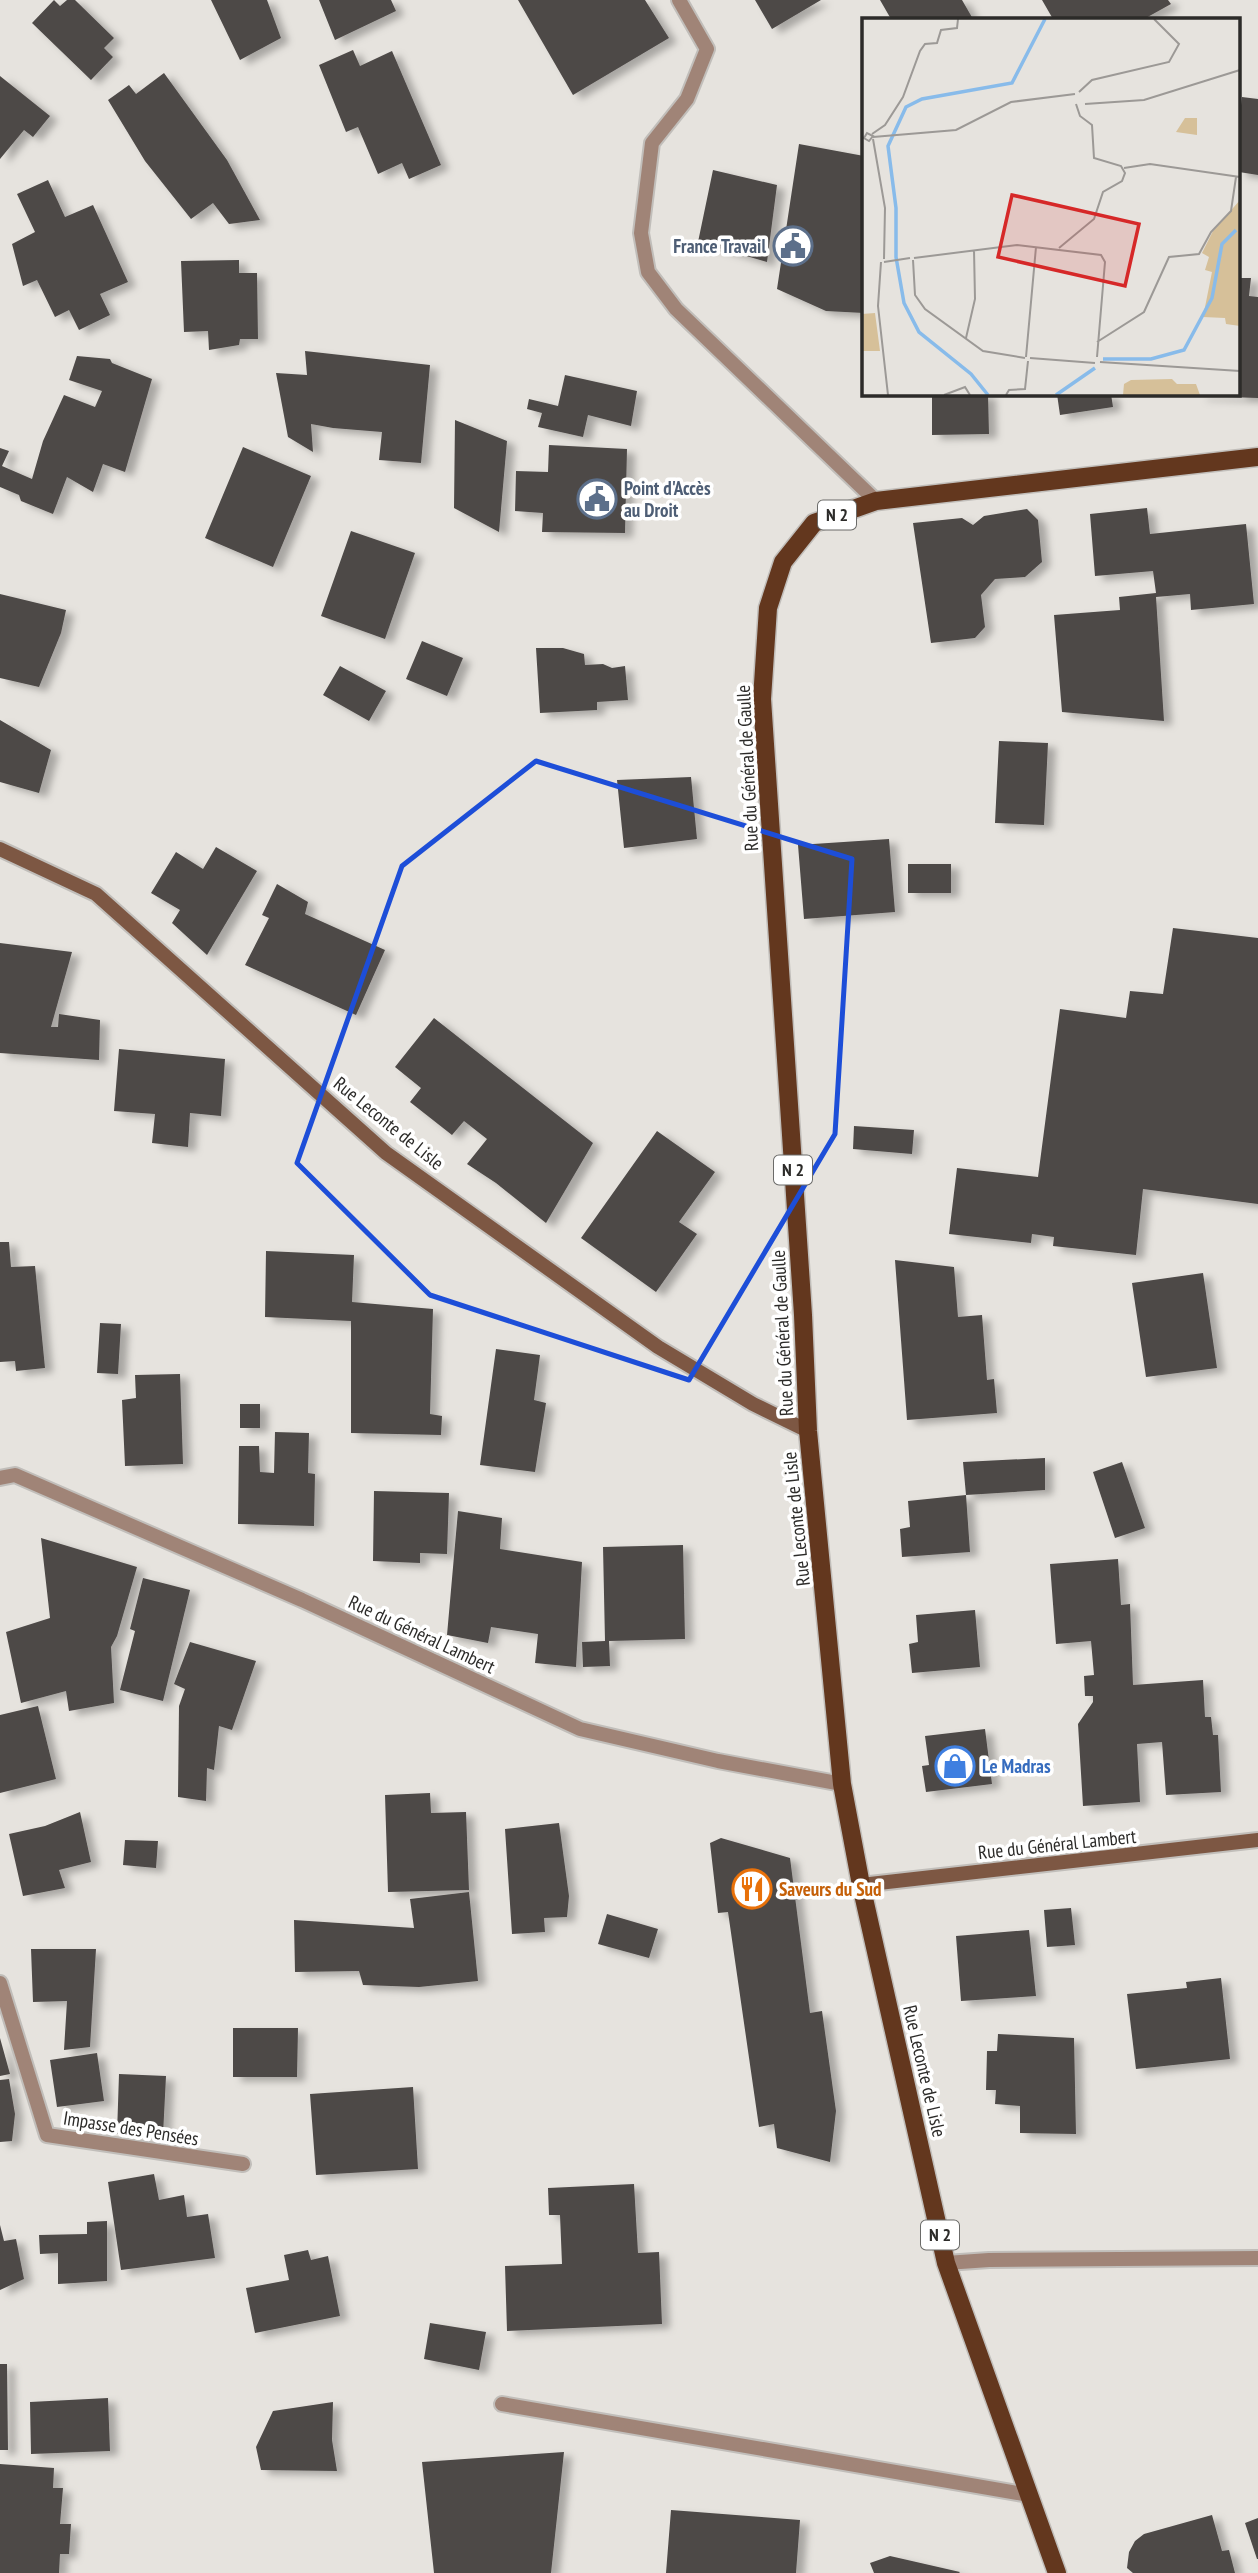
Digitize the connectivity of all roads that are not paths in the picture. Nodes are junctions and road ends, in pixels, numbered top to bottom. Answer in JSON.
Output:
{"nodes":[{"id":1,"x":680,"y":0,"type":"edge"},
{"id":2,"x":1258,"y":457,"type":"edge"},
{"id":3,"x":876,"y":502,"type":"junction"},
{"id":4,"x":0,"y":849,"type":"edge"},
{"id":5,"x":808,"y":1430,"type":"junction"},
{"id":6,"x":0,"y":1478,"type":"edge"},
{"id":7,"x":842,"y":1784,"type":"junction"},
{"id":8,"x":1258,"y":1840,"type":"edge"},
{"id":9,"x":861,"y":1885,"type":"junction"},
{"id":10,"x":0,"y":1983,"type":"edge"},
{"id":11,"x":243,"y":2164,"type":"dead end"},
{"id":12,"x":1258,"y":2258,"type":"edge"},
{"id":13,"x":946,"y":2263,"type":"junction"},
{"id":14,"x":502,"y":2404,"type":"dead end"},
{"id":15,"x":1029,"y":2495,"type":"junction"},
{"id":16,"x":1057,"y":2573,"type":"edge"}],
"edges":[{"from":1,"to":3,"type":"street"},
{"from":2,"to":3,"type":"main road","name":"Rue du Général de Gaulle","number":"N 2"},
{"from":3,"to":5,"type":"main road","name":"Rue du Général de Gaulle","number":"N 2"},
{"from":4,"to":5,"type":"main road","name":"Rue Leconte de Lisle"},
{"from":5,"to":7,"type":"main road","name":"Rue Leconte de Lisle","number":"N 2"},
{"from":6,"to":7,"type":"street","name":"Rue du Général Lambert"},
{"from":7,"to":9,"type":"main road","name":"Rue Leconte de Lisle","number":"N 2"},
{"from":8,"to":9,"type":"main road","name":"Rue du Général Lambert"},
{"from":9,"to":13,"type":"main road","name":"Rue Leconte de Lisle","number":"N 2"},
{"from":10,"to":11,"type":"street","name":"Impasse des Pensées"},
{"from":12,"to":13,"type":"street"},
{"from":13,"to":15,"type":"main road","name":"Rue Leconte de Lisle","number":"N 2"},
{"from":14,"to":15,"type":"street"},
{"from":15,"to":16,"type":"main road","name":"Rue Leconte de Lisle","number":"N 2"}]}
